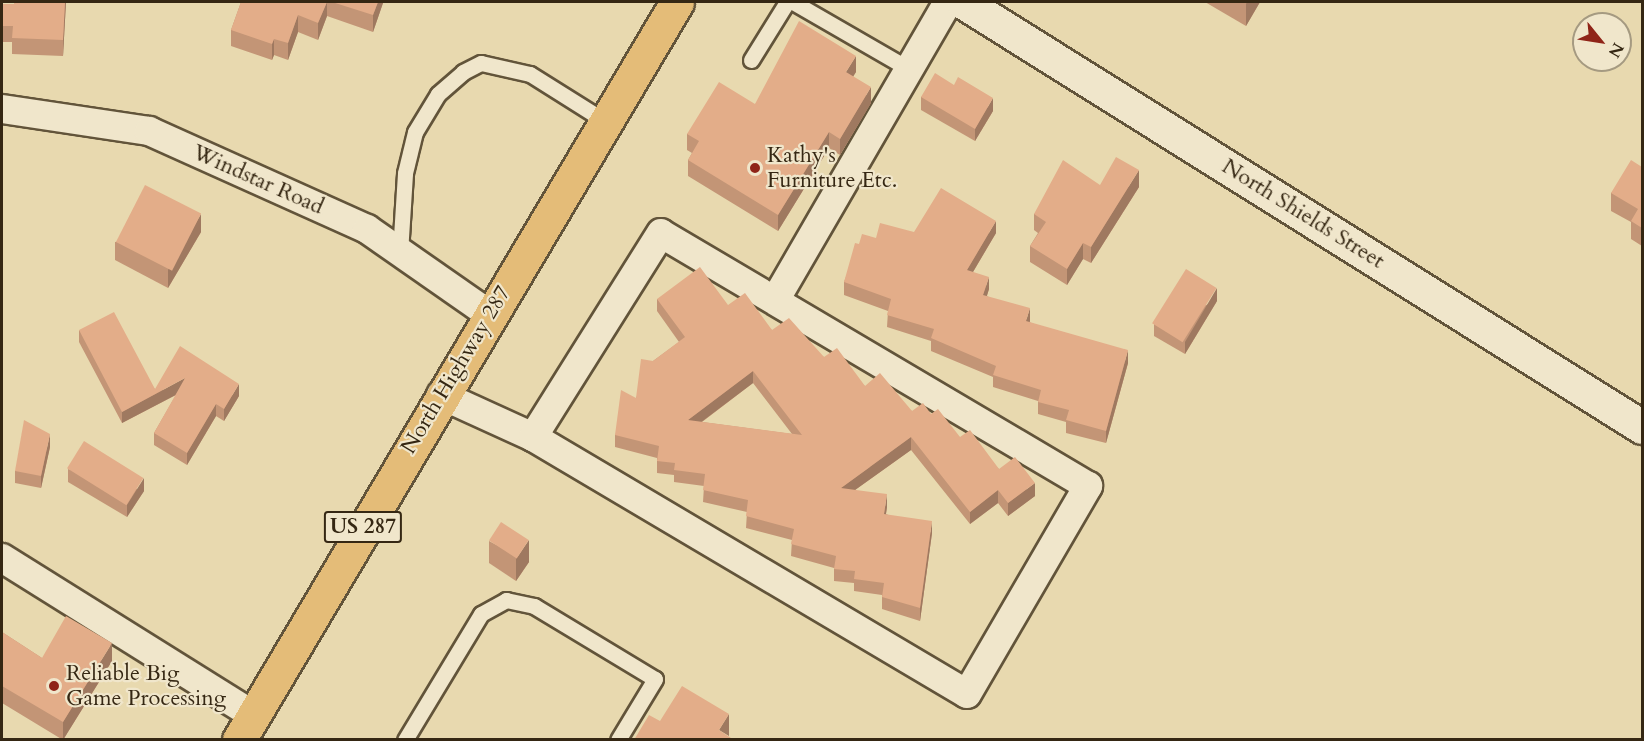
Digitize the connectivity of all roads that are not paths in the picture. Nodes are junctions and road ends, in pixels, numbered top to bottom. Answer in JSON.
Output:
{"nodes":[{"id":1,"x":677,"y":2,"type":"edge"},
{"id":2,"x":787,"y":2,"type":"edge"},
{"id":3,"x":793,"y":2,"type":"edge"},
{"id":4,"x":948,"y":2,"type":"edge"},
{"id":5,"x":963,"y":2,"type":"edge"},
{"id":6,"x":751,"y":60,"type":"dead end"},
{"id":7,"x":909,"y":69,"type":"junction"},
{"id":8,"x":2,"y":109,"type":"edge"},
{"id":9,"x":605,"y":122,"type":"junction"},
{"id":10,"x":400,"y":253,"type":"junction"},
{"id":11,"x":777,"y":297,"type":"junction"},
{"id":12,"x":489,"y":314,"type":"junction"},
{"id":13,"x":441,"y":395,"type":"junction"},
{"id":14,"x":1642,"y":427,"type":"edge"},
{"id":15,"x":533,"y":437,"type":"junction"},
{"id":16,"x":2,"y":558,"type":"edge"},
{"id":17,"x":246,"y":727,"type":"edge"},
{"id":18,"x":405,"y":740,"type":"edge"},
{"id":19,"x":618,"y":740,"type":"edge"}],
"edges":[{"from":1,"to":9,"type":"highway","name":"North Highway 287","number":"US 287"},
{"from":2,"to":6,"type":"lane"},
{"from":3,"to":7,"type":"lane"},
{"from":4,"to":7,"type":"street"},
{"from":5,"to":14,"type":"street","name":"North Shields Street"},
{"from":7,"to":11,"type":"street"},
{"from":8,"to":10,"type":"street","name":"Windstar Road"},
{"from":9,"to":10,"type":"lane"},
{"from":9,"to":12,"type":"highway","name":"North Highway 287","number":"US 287"},
{"from":10,"to":12,"type":"street","name":"Windstar Road"},
{"from":11,"to":15,"type":"street"},
{"from":11,"to":15,"type":"street"},
{"from":12,"to":13,"type":"highway","name":"North Highway 287","number":"US 287"},
{"from":13,"to":15,"type":"street"},
{"from":13,"to":17,"type":"highway","name":"North Highway 287","number":"US 287"},
{"from":16,"to":17,"type":"street"},
{"from":18,"to":19,"type":"lane"}]}
